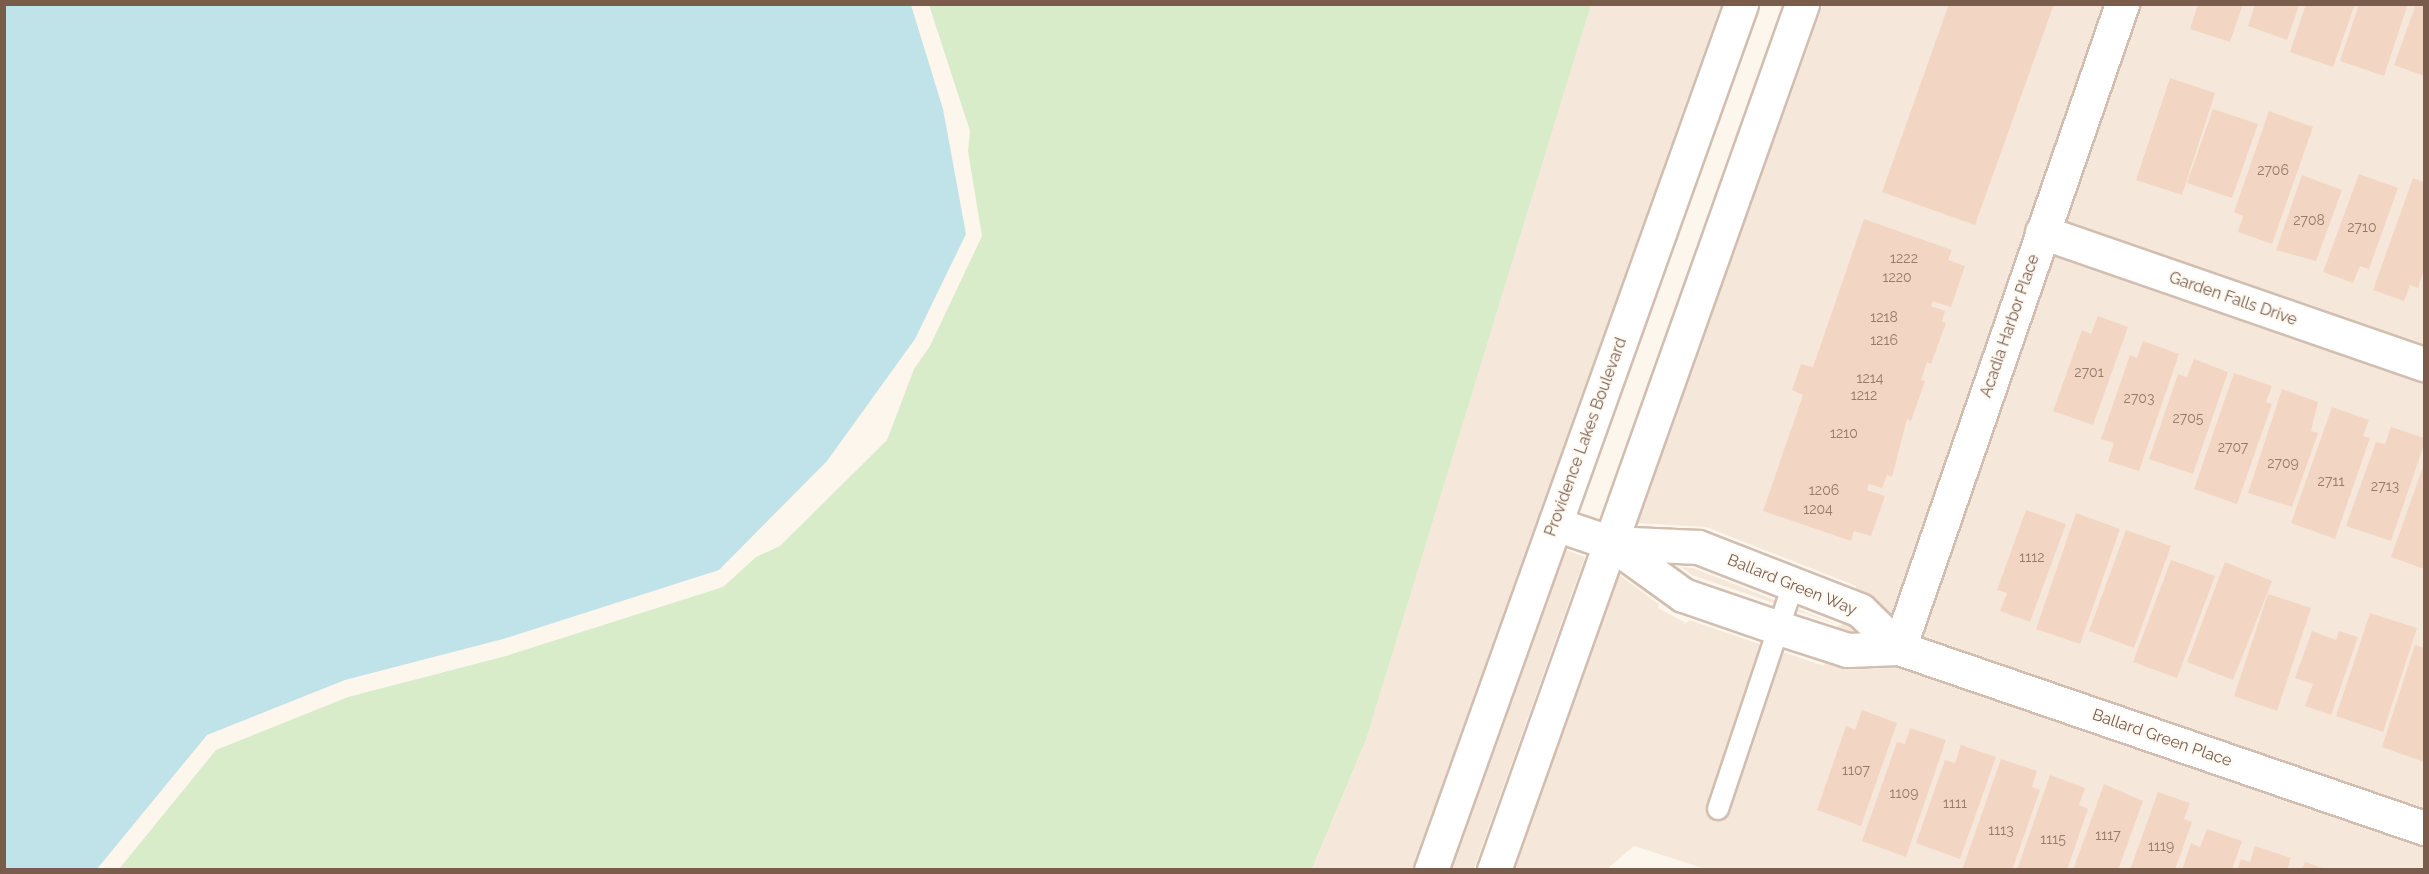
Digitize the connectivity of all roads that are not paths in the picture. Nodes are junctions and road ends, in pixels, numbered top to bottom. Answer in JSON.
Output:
{"nodes":[{"id":1,"x":1741,"y":4,"type":"edge"},
{"id":2,"x":1802,"y":4,"type":"edge"},
{"id":3,"x":2122,"y":4,"type":"edge"},
{"id":4,"x":2042,"y":232,"type":"junction"},
{"id":5,"x":2424,"y":364,"type":"edge"},
{"id":6,"x":1555,"y":524,"type":"junction"},
{"id":7,"x":1611,"y":543,"type":"junction"},
{"id":8,"x":1793,"y":585,"type":"junction"},
{"id":9,"x":1779,"y":628,"type":"junction"},
{"id":10,"x":1899,"y":648,"type":"junction"},
{"id":11,"x":1718,"y":809,"type":"dead end"},
{"id":12,"x":2424,"y":828,"type":"edge"},
{"id":13,"x":1431,"y":870,"type":"edge"},
{"id":14,"x":1494,"y":870,"type":"edge"}],
"edges":[{"from":1,"to":6,"type":"street","name":"Providence Lakes Boulevard"},
{"from":2,"to":7,"type":"street"},
{"from":3,"to":4,"type":"street","name":"Acadia Harbor Place"},
{"from":4,"to":5,"type":"street","name":"Garden Falls Drive"},
{"from":4,"to":10,"type":"street","name":"Acadia Harbor Place"},
{"from":6,"to":7,"type":"street","name":"Ballard Green Way"},
{"from":6,"to":13,"type":"street","name":"Providence Lakes Boulevard"},
{"from":7,"to":8,"type":"street","name":"Ballard Green Way"},
{"from":7,"to":9,"type":"street","name":"Ballard Green Way"},
{"from":7,"to":14,"type":"street"},
{"from":8,"to":9,"type":"lane"},
{"from":8,"to":10,"type":"street","name":"Ballard Green Way"},
{"from":9,"to":10,"type":"street","name":"Ballard Green Way"},
{"from":9,"to":11,"type":"lane"},
{"from":10,"to":12,"type":"street","name":"Ballard Green Place"}]}
